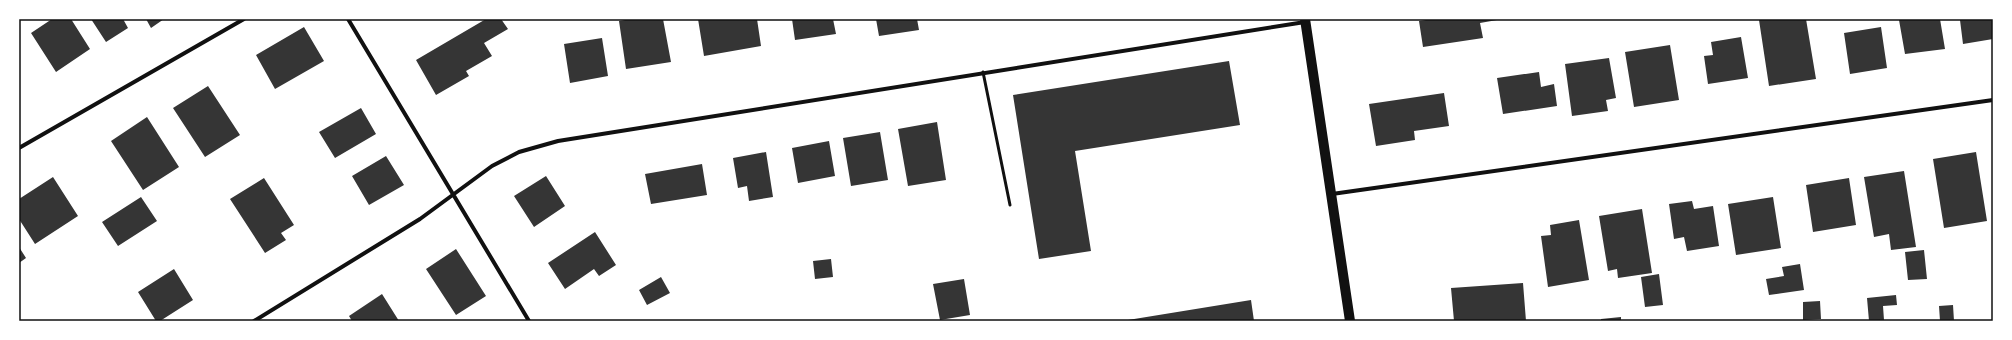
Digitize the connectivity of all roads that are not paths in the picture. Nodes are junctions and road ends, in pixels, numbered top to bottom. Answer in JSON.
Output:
{"nodes":[{"id":1,"x":244,"y":19,"type":"edge"},
{"id":2,"x":348,"y":19,"type":"edge"},
{"id":3,"x":1305,"y":21,"type":"edge"},
{"id":4,"x":983,"y":72,"type":"junction"},
{"id":5,"x":1993,"y":100,"type":"edge"},
{"id":6,"x":19,"y":148,"type":"edge"},
{"id":7,"x":454,"y":194,"type":"junction"},
{"id":8,"x":1330,"y":194,"type":"junction"},
{"id":9,"x":1010,"y":205,"type":"dead end"},
{"id":10,"x":254,"y":321,"type":"edge"},
{"id":11,"x":529,"y":321,"type":"edge"},
{"id":12,"x":1350,"y":321,"type":"edge"}],
"edges":[{"from":1,"to":6,"type":"street"},
{"from":2,"to":7,"type":"street"},
{"from":3,"to":4,"type":"street"},
{"from":3,"to":8,"type":"main road"},
{"from":4,"to":7,"type":"street"},
{"from":4,"to":9,"type":"lane"},
{"from":5,"to":8,"type":"street"},
{"from":7,"to":10,"type":"street"},
{"from":7,"to":11,"type":"street"},
{"from":8,"to":12,"type":"main road"}]}
